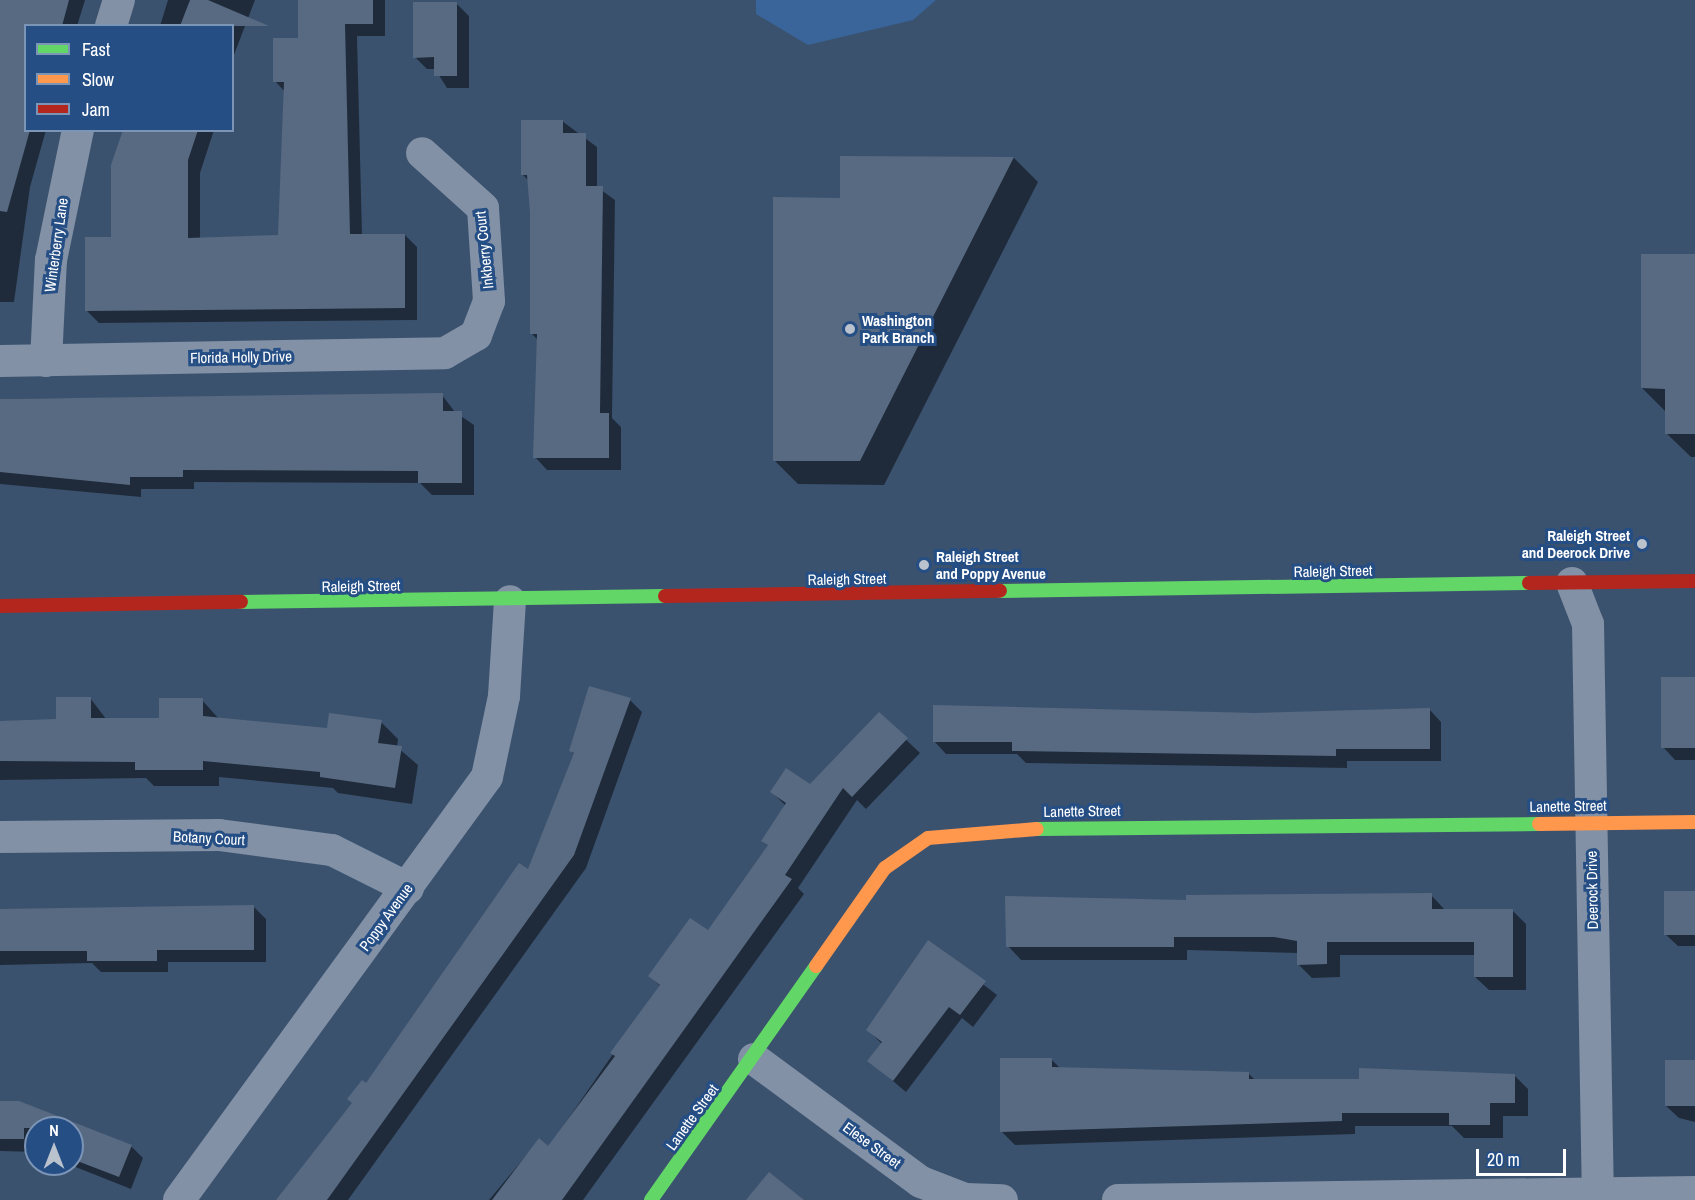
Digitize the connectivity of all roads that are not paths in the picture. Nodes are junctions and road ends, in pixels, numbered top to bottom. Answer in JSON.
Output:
{"nodes":[{"id":1,"x":119,"y":0,"type":"edge"},
{"id":2,"x":112,"y":24,"type":"edge"},
{"id":3,"x":78,"y":132,"type":"edge"},
{"id":4,"x":422,"y":153,"type":"dead end"},
{"id":5,"x":476,"y":335,"type":"joint"},
{"id":6,"x":0,"y":361,"type":"edge"},
{"id":7,"x":46,"y":361,"type":"junction"},
{"id":8,"x":1695,"y":581,"type":"edge"},
{"id":9,"x":1572,"y":583,"type":"junction"},
{"id":10,"x":510,"y":601,"type":"junction"},
{"id":11,"x":0,"y":606,"type":"edge"},
{"id":12,"x":1591,"y":822,"type":"junction"},
{"id":13,"x":1695,"y":822,"type":"edge"},
{"id":14,"x":0,"y":837,"type":"edge"},
{"id":15,"x":408,"y":888,"type":"junction"},
{"id":16,"x":754,"y":1059,"type":"junction"},
{"id":17,"x":1695,"y":1192,"type":"edge"},
{"id":18,"x":1598,"y":1197,"type":"edge"},
{"id":19,"x":179,"y":1200,"type":"edge"},
{"id":20,"x":651,"y":1200,"type":"edge"},
{"id":21,"x":1002,"y":1200,"type":"edge"},
{"id":22,"x":1118,"y":1200,"type":"edge"}],
"edges":[{"from":1,"to":2,"type":"street"},
{"from":3,"to":7,"type":"street","name":"Winterberry Lane"},
{"from":4,"to":5,"type":"street","name":"Inkberry Court"},
{"from":5,"to":7,"type":"street","name":"Florida Holly Drive"},
{"from":6,"to":7,"type":"street","name":"Florida Holly Drive"},
{"from":8,"to":9,"type":"street","name":"Raleigh Street"},
{"from":9,"to":10,"type":"street","name":"Raleigh Street"},
{"from":9,"to":12,"type":"street","name":"Deerock Drive"},
{"from":10,"to":11,"type":"street","name":"Raleigh Street"},
{"from":10,"to":15,"type":"street","name":"Poppy Avenue"},
{"from":12,"to":13,"type":"street","name":"Lanette Street"},
{"from":12,"to":16,"type":"street","name":"Lanette Street"},
{"from":12,"to":18,"type":"street","name":"Deerock Drive"},
{"from":14,"to":15,"type":"street","name":"Botany Court"},
{"from":15,"to":19,"type":"street","name":"Poppy Avenue"},
{"from":16,"to":20,"type":"street","name":"Lanette Street"},
{"from":16,"to":21,"type":"street","name":"Elese Street"},
{"from":17,"to":18,"type":"street"},
{"from":18,"to":22,"type":"street"}]}
